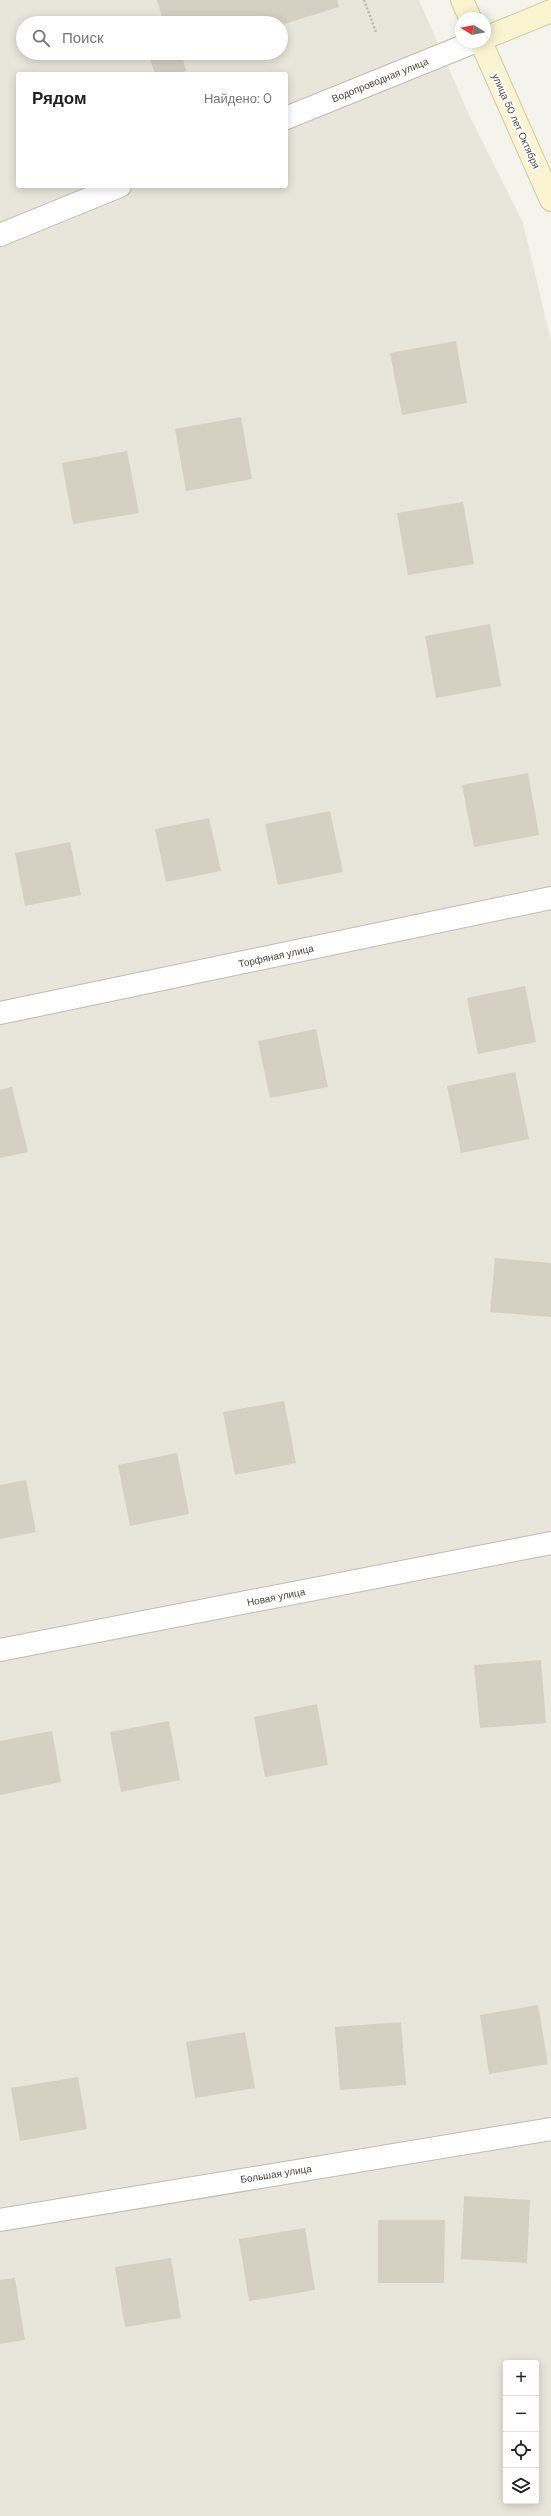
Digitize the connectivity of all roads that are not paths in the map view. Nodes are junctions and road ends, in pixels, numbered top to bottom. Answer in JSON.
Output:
{"nodes":[{"id":1,"x":462,"y":0,"type":"edge"},
{"id":2,"x":551,"y":11,"type":"edge"},
{"id":3,"x":467,"y":12,"type":"edge"},
{"id":4,"x":491,"y":36,"type":"edge"},
{"id":5,"x":459,"y":48,"type":"edge"},
{"id":6,"x":484,"y":48,"type":"edge"},
{"id":7,"x":288,"y":117,"type":"edge"},
{"id":8,"x":115,"y":188,"type":"edge"},
{"id":9,"x":551,"y":200,"type":"edge"},
{"id":10,"x":0,"y":235,"type":"edge"},
{"id":11,"x":551,"y":898,"type":"edge"},
{"id":12,"x":0,"y":1013,"type":"edge"},
{"id":13,"x":551,"y":1543,"type":"edge"},
{"id":14,"x":0,"y":1650,"type":"edge"},
{"id":15,"x":551,"y":2129,"type":"edge"},
{"id":16,"x":0,"y":2220,"type":"edge"}],
"edges":[{"from":1,"to":3,"type":"main road"},
{"from":2,"to":4,"type":"main road"},
{"from":5,"to":7,"type":"street","name":"Водопроводная улица"},
{"from":6,"to":9,"type":"main road","name":"улица 50 лет Октября"},
{"from":8,"to":10,"type":"street"},
{"from":11,"to":12,"type":"street","name":"Торфяная улица"},
{"from":13,"to":14,"type":"street","name":"Новая улица"},
{"from":15,"to":16,"type":"street","name":"Большая улица"}]}
